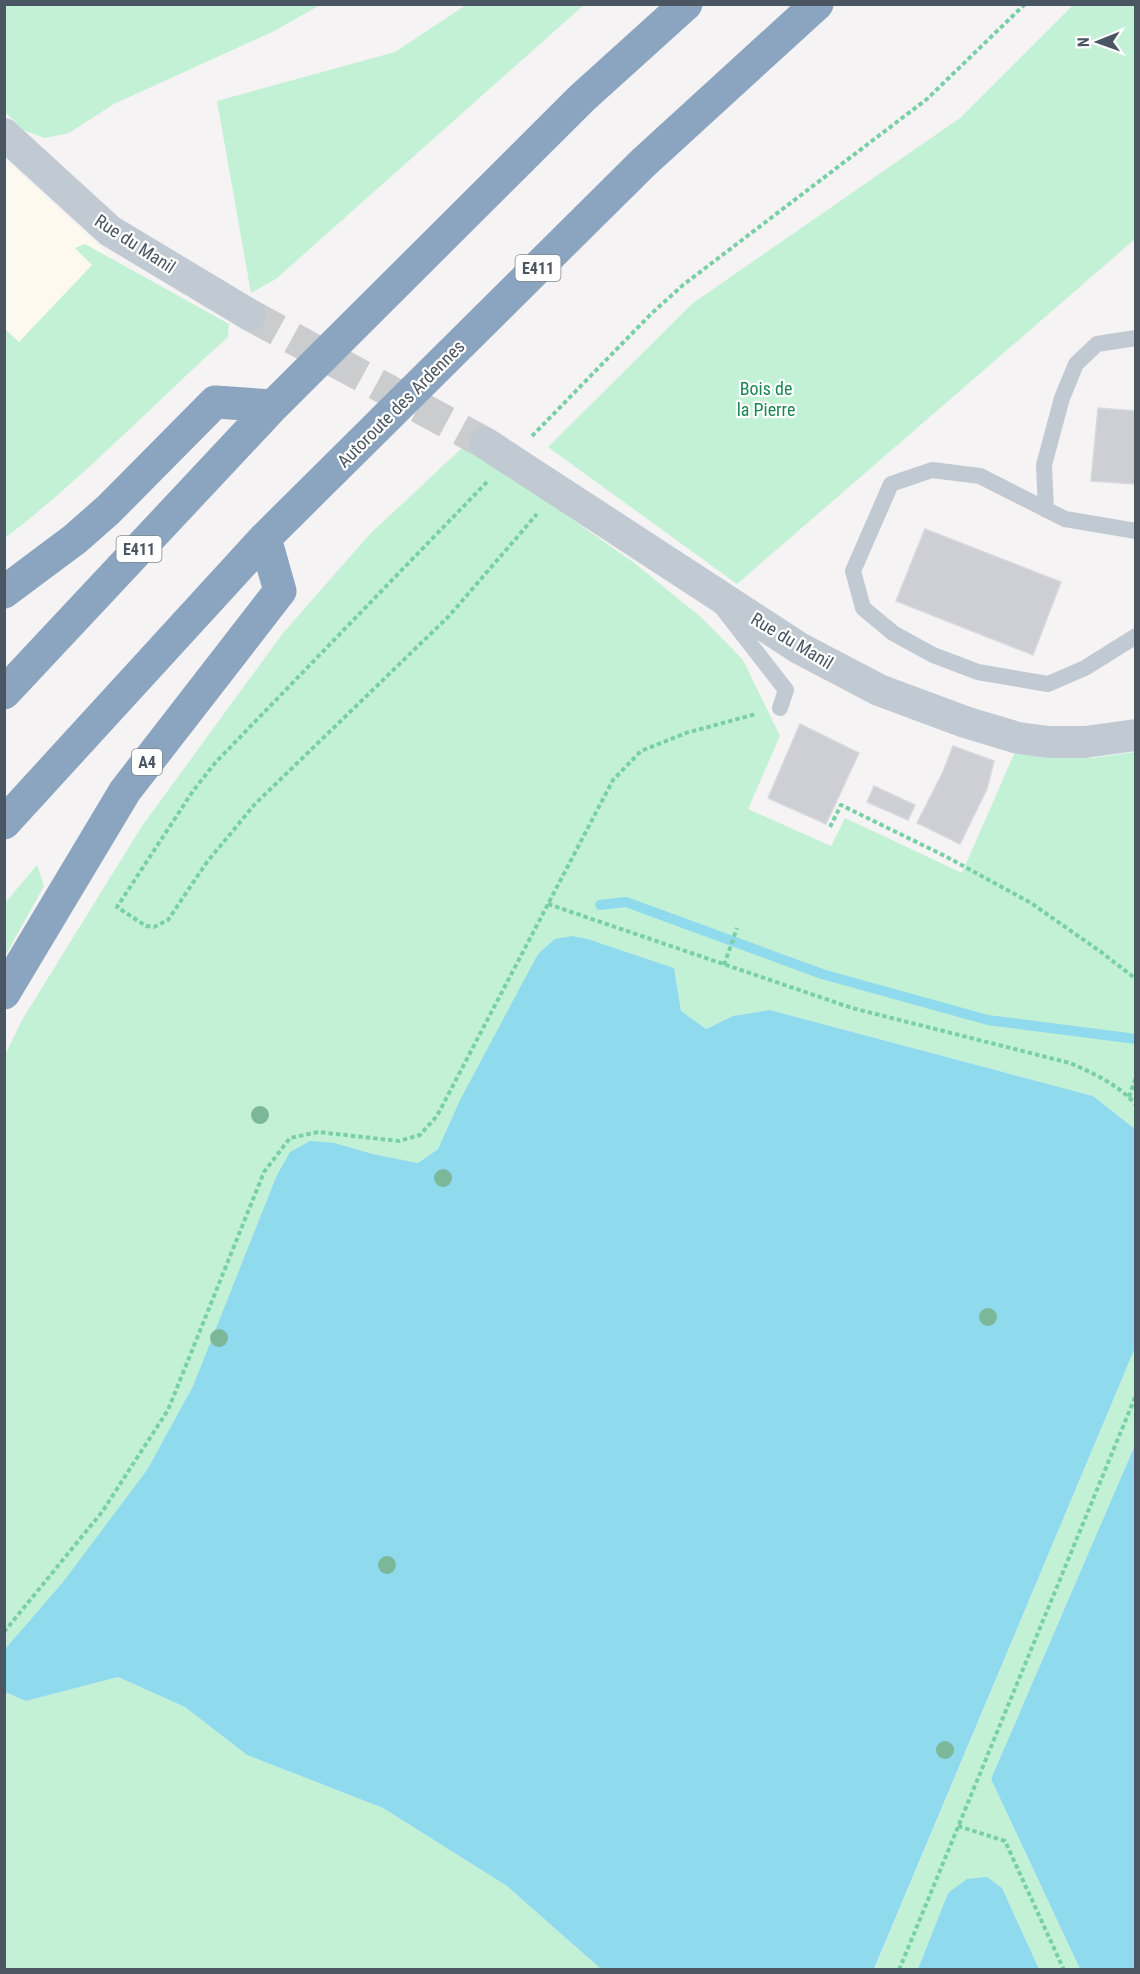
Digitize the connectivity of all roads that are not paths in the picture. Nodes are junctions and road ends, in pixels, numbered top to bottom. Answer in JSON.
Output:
{"nodes":[{"id":1,"x":686,"y":4,"type":"edge"},
{"id":2,"x":817,"y":4,"type":"edge"},
{"id":3,"x":4,"y":134,"type":"edge"},
{"id":4,"x":250,"y":315,"type":"tunnel mouth"},
{"id":5,"x":1136,"y":338,"type":"edge"},
{"id":6,"x":273,"y":406,"type":"junction"},
{"id":7,"x":485,"y":442,"type":"tunnel mouth"},
{"id":8,"x":1046,"y":510,"type":"junction"},
{"id":9,"x":1136,"y":531,"type":"edge"},
{"id":10,"x":266,"y":538,"type":"junction"},
{"id":11,"x":706,"y":588,"type":"junction"},
{"id":12,"x":4,"y":592,"type":"edge"},
{"id":13,"x":1136,"y":636,"type":"edge"},
{"id":14,"x":4,"y":693,"type":"edge"},
{"id":15,"x":780,"y":708,"type":"road end"},
{"id":16,"x":1136,"y":735,"type":"edge"},
{"id":17,"x":4,"y":823,"type":"edge"},
{"id":18,"x":4,"y":993,"type":"edge"}],
"edges":[{"from":1,"to":6,"type":"highway","number":"E411"},
{"from":2,"to":10,"type":"highway","name":"Autoroute des Ardennes","number":"E411"},
{"from":3,"to":4,"type":"street","name":"Rue du Manil"},
{"from":5,"to":8,"type":"lane"},
{"from":6,"to":12,"type":"highway"},
{"from":6,"to":14,"type":"highway","number":"E411"},
{"from":7,"to":11,"type":"street","name":"Rue du Manil"},
{"from":8,"to":9,"type":"lane"},
{"from":8,"to":13,"type":"lane"},
{"from":10,"to":17,"type":"highway","name":"Autoroute des Ardennes","number":"E411"},
{"from":10,"to":18,"type":"highway","number":"A4"},
{"from":11,"to":15,"type":"lane"},
{"from":11,"to":16,"type":"street","name":"Rue du Manil"}]}
